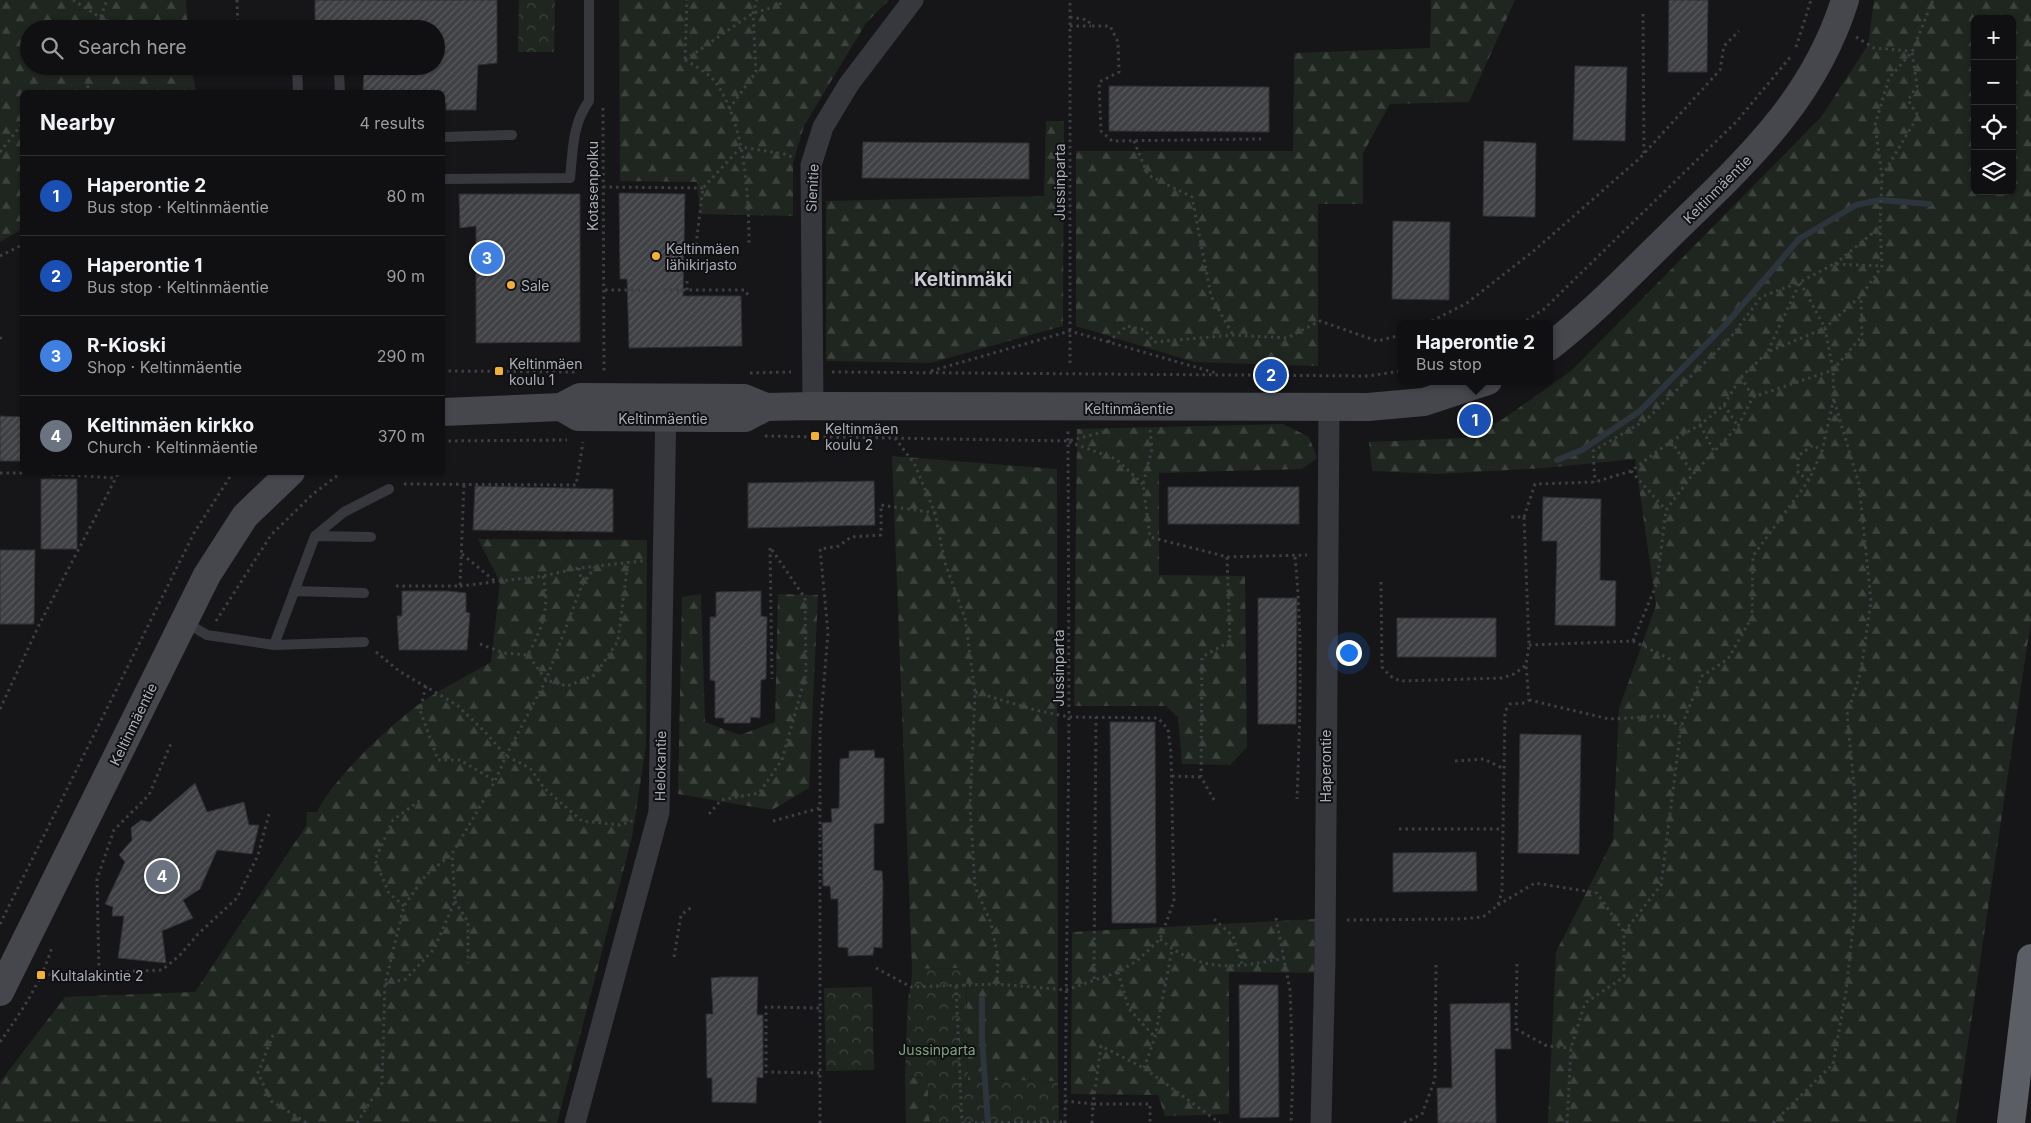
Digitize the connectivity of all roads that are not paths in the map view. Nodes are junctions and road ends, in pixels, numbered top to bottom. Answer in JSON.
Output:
{"nodes":[{"id":1,"x":590,"y":0,"type":"edge"},
{"id":2,"x":914,"y":0,"type":"edge"},
{"id":3,"x":1841,"y":13,"type":"edge"},
{"id":4,"x":297,"y":75,"type":"edge"},
{"id":5,"x":339,"y":75,"type":"edge"},
{"id":6,"x":298,"y":90,"type":"edge"},
{"id":7,"x":340,"y":90,"type":"edge"},
{"id":8,"x":512,"y":135,"type":"dead end"},
{"id":9,"x":445,"y":138,"type":"edge"},
{"id":10,"x":445,"y":178,"type":"edge"},
{"id":11,"x":1553,"y":344,"type":"edge"},
{"id":12,"x":1476,"y":385,"type":"edge"},
{"id":13,"x":813,"y":406,"type":"junction"},
{"id":14,"x":666,"y":408,"type":"junction"},
{"id":15,"x":1329,"y":409,"type":"junction"},
{"id":16,"x":445,"y":412,"type":"edge"},
{"id":17,"x":288,"y":475,"type":"edge"},
{"id":18,"x":389,"y":489,"type":"road end"},
{"id":19,"x":315,"y":536,"type":"junction"},
{"id":20,"x":371,"y":537,"type":"dead end"},
{"id":21,"x":294,"y":591,"type":"junction"},
{"id":22,"x":364,"y":593,"type":"dead end"},
{"id":23,"x":184,"y":622,"type":"junction"},
{"id":24,"x":364,"y":642,"type":"road end"},
{"id":25,"x":274,"y":645,"type":"junction"},
{"id":26,"x":2031,"y":958,"type":"edge"},
{"id":27,"x":0,"y":992,"type":"edge"},
{"id":28,"x":574,"y":1123,"type":"edge"},
{"id":29,"x":1321,"y":1123,"type":"edge"},
{"id":30,"x":2011,"y":1123,"type":"edge"}],
"edges":[{"from":1,"to":10,"type":"lane"},
{"from":2,"to":13,"type":"street","name":"Sienitie"},
{"from":3,"to":11,"type":"main road","name":"Keltinmäentie"},
{"from":4,"to":6,"type":"lane"},
{"from":5,"to":7,"type":"lane"},
{"from":8,"to":9,"type":"lane"},
{"from":12,"to":15,"type":"main road","name":"Keltinmäentie"},
{"from":13,"to":14,"type":"main road","name":"Keltinmäentie"},
{"from":13,"to":15,"type":"main road","name":"Keltinmäentie"},
{"from":14,"to":16,"type":"main road","name":"Keltinmäentie"},
{"from":14,"to":28,"type":"street","name":"Helokantie"},
{"from":15,"to":29,"type":"street","name":"Haperontie"},
{"from":17,"to":23,"type":"main road","name":"Keltinmäentie"},
{"from":18,"to":19,"type":"lane"},
{"from":19,"to":20,"type":"lane"},
{"from":19,"to":21,"type":"lane"},
{"from":21,"to":22,"type":"lane"},
{"from":21,"to":25,"type":"lane"},
{"from":23,"to":25,"type":"lane"},
{"from":23,"to":27,"type":"main road","name":"Keltinmäentie"},
{"from":24,"to":25,"type":"lane"},
{"from":26,"to":30,"type":"highway"}]}
